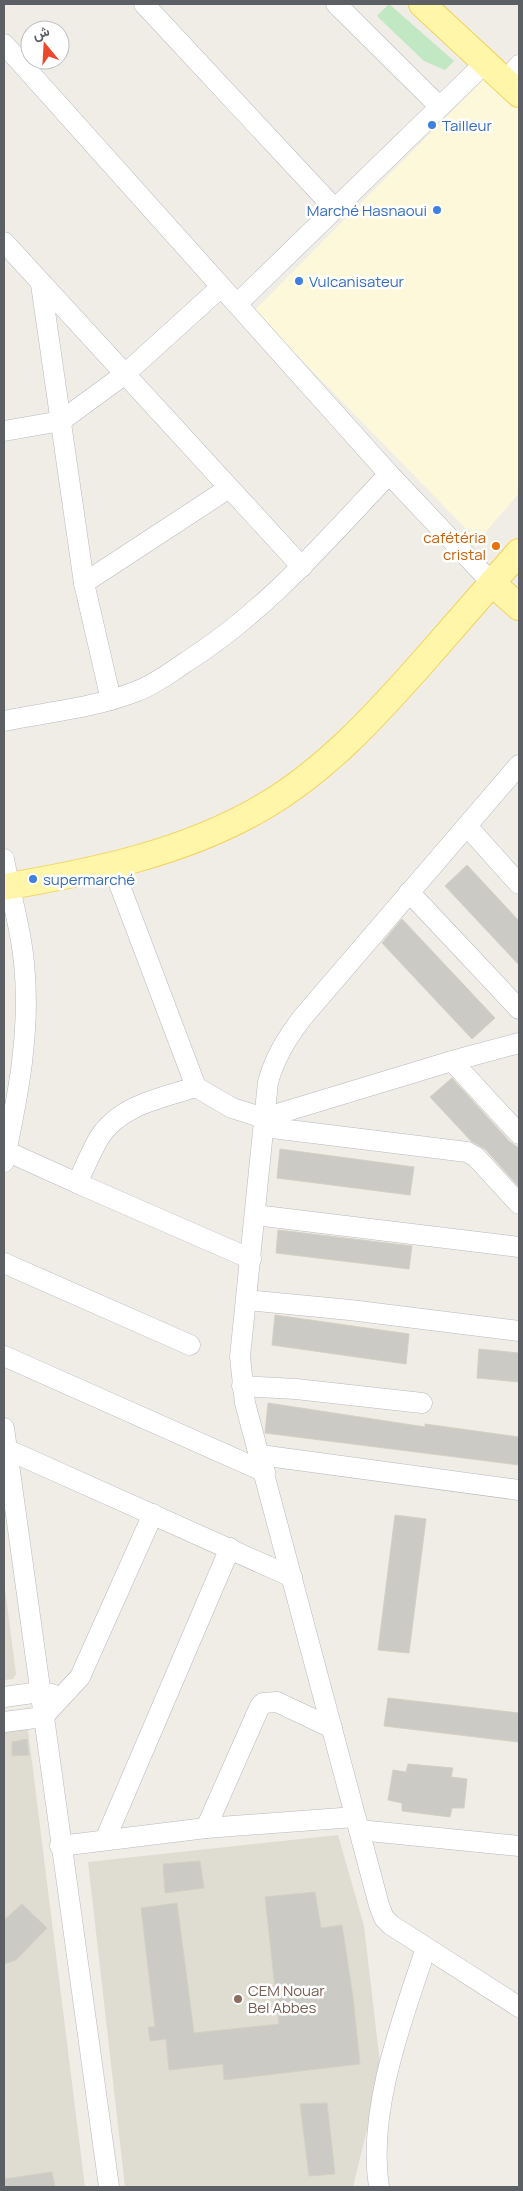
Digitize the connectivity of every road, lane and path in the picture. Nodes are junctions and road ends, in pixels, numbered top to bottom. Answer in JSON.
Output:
{"nodes":[{"id":1,"x":144,"y":4,"type":"edge"},
{"id":2,"x":336,"y":4,"type":"edge"},
{"id":3,"x":422,"y":4,"type":"edge"},
{"id":4,"x":4,"y":44,"type":"edge"},
{"id":5,"x":485,"y":63,"type":"junction"},
{"id":6,"x":515,"y":80,"type":"edge"},
{"id":7,"x":440,"y":107,"type":"junction"},
{"id":8,"x":335,"y":209,"type":"junction"},
{"id":9,"x":4,"y":242,"type":"edge"},
{"id":10,"x":41,"y":284,"type":"junction"},
{"id":11,"x":221,"y":287,"type":"junction"},
{"id":12,"x":237,"y":304,"type":"junction"},
{"id":13,"x":125,"y":374,"type":"junction"},
{"id":14,"x":61,"y":422,"type":"junction"},
{"id":15,"x":4,"y":431,"type":"edge"},
{"id":16,"x":389,"y":474,"type":"junction"},
{"id":17,"x":229,"y":488,"type":"junction"},
{"id":18,"x":519,"y":552,"type":"edge"},
{"id":19,"x":302,"y":567,"type":"junction"},
{"id":20,"x":84,"y":583,"type":"junction"},
{"id":21,"x":492,"y":583,"type":"junction"},
{"id":22,"x":519,"y":607,"type":"edge"},
{"id":23,"x":110,"y":700,"type":"junction"},
{"id":24,"x":4,"y":721,"type":"edge"},
{"id":25,"x":519,"y":765,"type":"edge"},
{"id":26,"x":467,"y":826,"type":"junction"},
{"id":27,"x":4,"y":859,"type":"edge"},
{"id":28,"x":112,"y":864,"type":"junction"},
{"id":29,"x":519,"y":884,"type":"edge"},
{"id":30,"x":6,"y":887,"type":"edge"},
{"id":31,"x":410,"y":892,"type":"junction"},
{"id":32,"x":519,"y":1009,"type":"edge"},
{"id":33,"x":519,"y":1043,"type":"edge"},
{"id":34,"x":452,"y":1061,"type":"junction"},
{"id":35,"x":196,"y":1086,"type":"junction"},
{"id":36,"x":264,"y":1122,"type":"junction"},
{"id":37,"x":519,"y":1134,"type":"edge"},
{"id":38,"x":5,"y":1157,"type":"edge"},
{"id":39,"x":77,"y":1183,"type":"junction"},
{"id":40,"x":519,"y":1204,"type":"edge"},
{"id":41,"x":255,"y":1215,"type":"junction"},
{"id":42,"x":519,"y":1247,"type":"edge"},
{"id":43,"x":251,"y":1260,"type":"junction"},
{"id":44,"x":4,"y":1262,"type":"edge"},
{"id":45,"x":247,"y":1300,"type":"junction"},
{"id":46,"x":519,"y":1331,"type":"edge"},
{"id":47,"x":190,"y":1345,"type":"dead end"},
{"id":48,"x":4,"y":1356,"type":"edge"},
{"id":49,"x":242,"y":1386,"type":"junction"},
{"id":50,"x":422,"y":1403,"type":"dead end"},
{"id":51,"x":4,"y":1428,"type":"edge"},
{"id":52,"x":6,"y":1449,"type":"junction"},
{"id":53,"x":262,"y":1464,"type":"junction"},
{"id":54,"x":519,"y":1490,"type":"edge"},
{"id":55,"x":153,"y":1514,"type":"junction"},
{"id":56,"x":230,"y":1548,"type":"junction"},
{"id":57,"x":292,"y":1577,"type":"junction"},
{"id":58,"x":40,"y":1692,"type":"junction"},
{"id":59,"x":62,"y":1696,"type":"junction"},
{"id":60,"x":4,"y":1697,"type":"edge"},
{"id":61,"x":43,"y":1717,"type":"junction"},
{"id":62,"x":4,"y":1722,"type":"edge"},
{"id":63,"x":332,"y":1728,"type":"junction"},
{"id":64,"x":357,"y":1824,"type":"junction"},
{"id":65,"x":206,"y":1828,"type":"junction"},
{"id":66,"x":105,"y":1840,"type":"junction"},
{"id":67,"x":60,"y":1846,"type":"junction"},
{"id":68,"x":519,"y":1846,"type":"edge"},
{"id":69,"x":426,"y":1948,"type":"junction"},
{"id":70,"x":519,"y":2007,"type":"edge"},
{"id":71,"x":109,"y":2187,"type":"edge"},
{"id":72,"x":379,"y":2187,"type":"edge"}],
"edges":[{"from":1,"to":8,"type":"street"},
{"from":2,"to":7,"type":"street"},
{"from":3,"to":5,"type":"main road"},
{"from":4,"to":11,"type":"street"},
{"from":5,"to":6,"type":"main road"},
{"from":5,"to":7,"type":"street"},
{"from":7,"to":8,"type":"street"},
{"from":8,"to":12,"type":"street"},
{"from":9,"to":10,"type":"street"},
{"from":10,"to":13,"type":"street"},
{"from":10,"to":14,"type":"street"},
{"from":11,"to":12,"type":"street"},
{"from":11,"to":13,"type":"street"},
{"from":12,"to":16,"type":"street"},
{"from":13,"to":14,"type":"street"},
{"from":13,"to":17,"type":"street"},
{"from":14,"to":15,"type":"street"},
{"from":14,"to":20,"type":"street"},
{"from":16,"to":19,"type":"street"},
{"from":16,"to":21,"type":"street"},
{"from":17,"to":19,"type":"street"},
{"from":17,"to":20,"type":"street"},
{"from":18,"to":21,"type":"main road"},
{"from":19,"to":23,"type":"street"},
{"from":20,"to":23,"type":"street"},
{"from":21,"to":22,"type":"main road"},
{"from":21,"to":28,"type":"main road"},
{"from":23,"to":24,"type":"street"},
{"from":25,"to":26,"type":"street"},
{"from":26,"to":29,"type":"street"},
{"from":26,"to":31,"type":"street"},
{"from":27,"to":30,"type":"street"},
{"from":28,"to":30,"type":"main road"},
{"from":28,"to":35,"type":"street"},
{"from":30,"to":38,"type":"street"},
{"from":31,"to":32,"type":"street"},
{"from":31,"to":36,"type":"street"},
{"from":33,"to":34,"type":"street"},
{"from":34,"to":36,"type":"street"},
{"from":34,"to":37,"type":"street"},
{"from":35,"to":36,"type":"street"},
{"from":35,"to":39,"type":"street"},
{"from":36,"to":40,"type":"street"},
{"from":36,"to":41,"type":"street"},
{"from":38,"to":39,"type":"street"},
{"from":39,"to":43,"type":"street"},
{"from":41,"to":42,"type":"street"},
{"from":41,"to":43,"type":"street"},
{"from":43,"to":45,"type":"street"},
{"from":44,"to":47,"type":"street"},
{"from":45,"to":46,"type":"street"},
{"from":45,"to":49,"type":"street"},
{"from":48,"to":53,"type":"street"},
{"from":49,"to":50,"type":"street"},
{"from":49,"to":53,"type":"street"},
{"from":51,"to":52,"type":"street"},
{"from":52,"to":55,"type":"street"},
{"from":52,"to":58,"type":"street"},
{"from":53,"to":54,"type":"street"},
{"from":53,"to":57,"type":"street"},
{"from":55,"to":56,"type":"street"},
{"from":55,"to":59,"type":"street"},
{"from":56,"to":57,"type":"street"},
{"from":56,"to":66,"type":"street"},
{"from":57,"to":63,"type":"street"},
{"from":58,"to":59,"type":"street"},
{"from":58,"to":60,"type":"street"},
{"from":58,"to":61,"type":"street"},
{"from":59,"to":61,"type":"street"},
{"from":61,"to":62,"type":"street"},
{"from":61,"to":67,"type":"street"},
{"from":63,"to":64,"type":"street"},
{"from":63,"to":65,"type":"street"},
{"from":64,"to":65,"type":"street"},
{"from":64,"to":68,"type":"street"},
{"from":64,"to":69,"type":"street"},
{"from":65,"to":66,"type":"street"},
{"from":66,"to":67,"type":"street"},
{"from":67,"to":71,"type":"street"},
{"from":69,"to":70,"type":"street"},
{"from":69,"to":72,"type":"street"}]}
